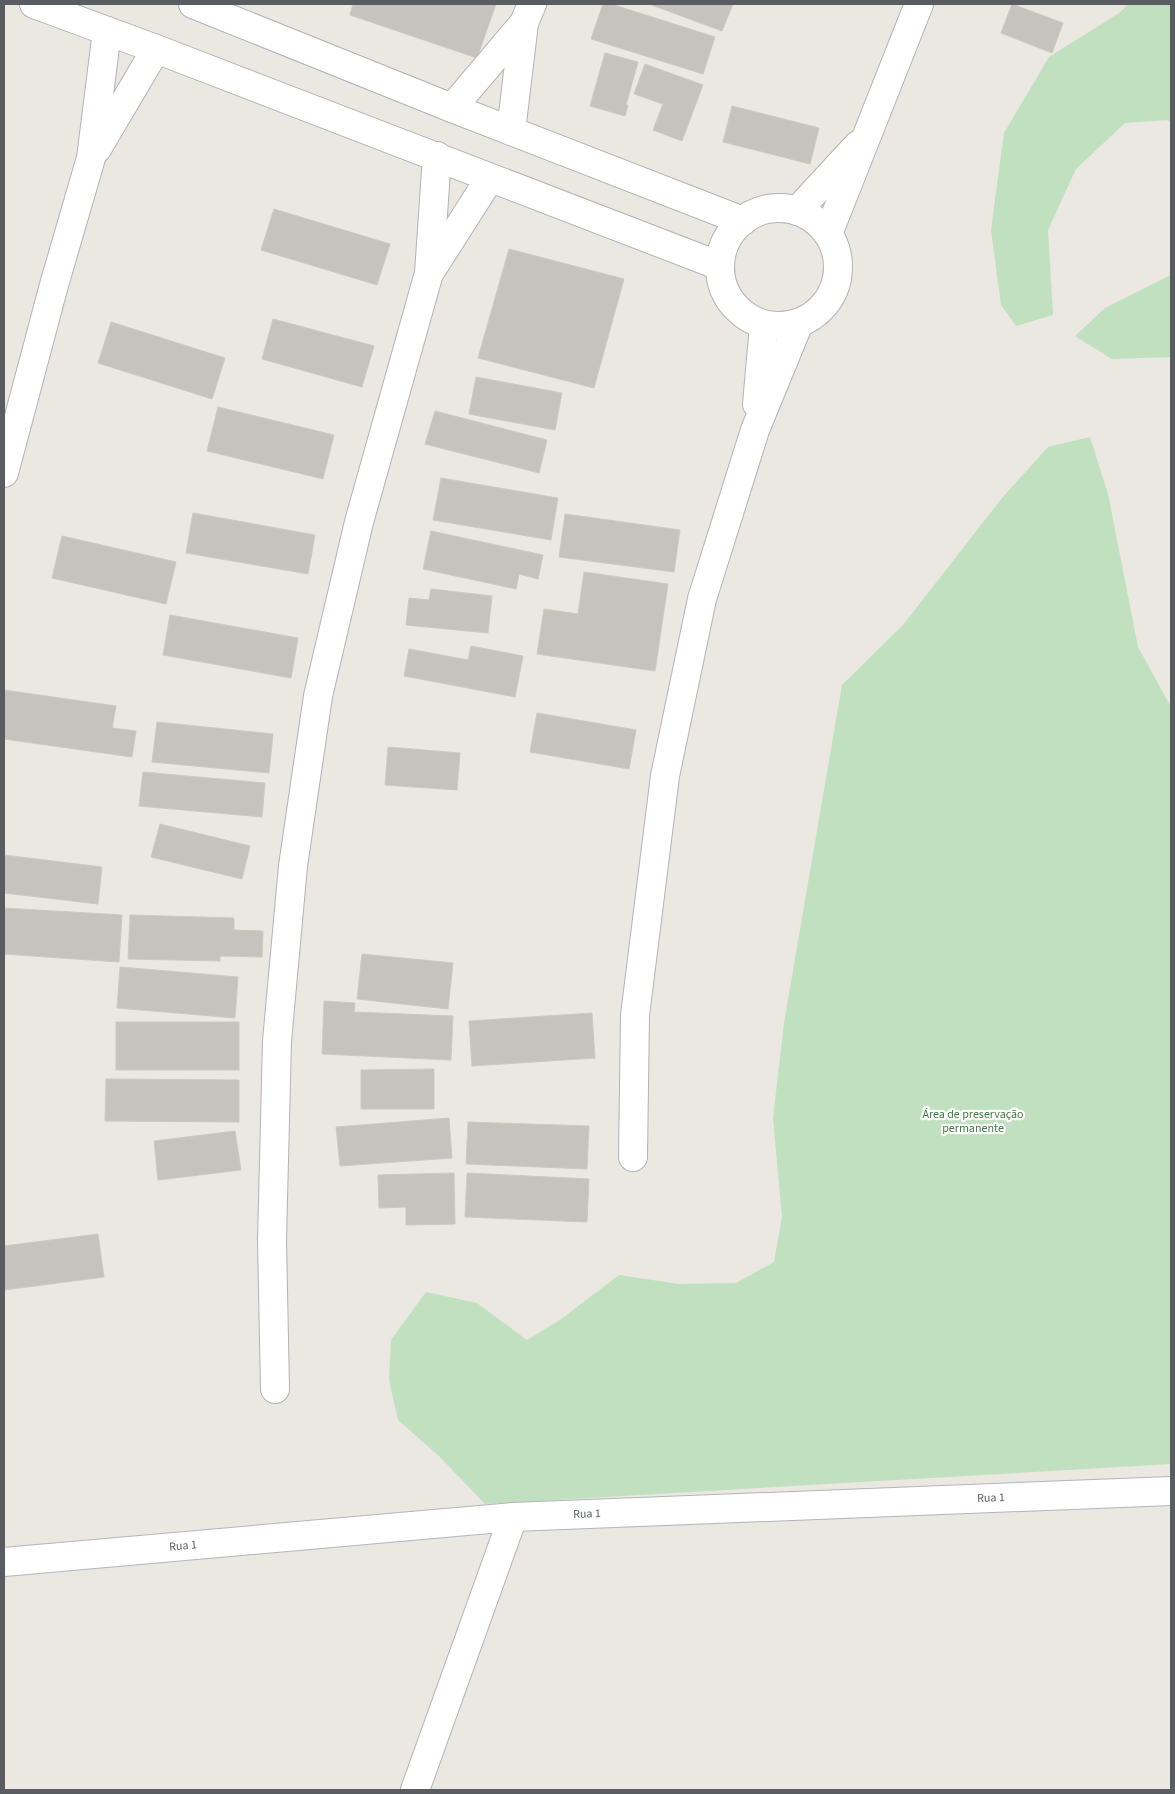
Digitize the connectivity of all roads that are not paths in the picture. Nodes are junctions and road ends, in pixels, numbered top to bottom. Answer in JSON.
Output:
{"nodes":[{"id":1,"x":34,"y":4,"type":"edge"},
{"id":2,"x":193,"y":4,"type":"edge"},
{"id":3,"x":919,"y":4,"type":"edge"},
{"id":4,"x":528,"y":14,"type":"edge"},
{"id":5,"x":107,"y":31,"type":"junction"},
{"id":6,"x":156,"y":49,"type":"junction"},
{"id":7,"x":452,"y":108,"type":"junction"},
{"id":8,"x":511,"y":131,"type":"junction"},
{"id":9,"x":869,"y":133,"type":"junction"},
{"id":10,"x":437,"y":156,"type":"junction"},
{"id":11,"x":91,"y":158,"type":"junction"},
{"id":12,"x":490,"y":178,"type":"junction"},
{"id":13,"x":797,"y":211,"type":"junction"},
{"id":14,"x":742,"y":221,"type":"junction"},
{"id":15,"x":828,"y":234,"type":"junction"},
{"id":16,"x":720,"y":266,"type":"junction"},
{"id":17,"x":429,"y":273,"type":"junction"},
{"id":18,"x":799,"y":323,"type":"junction"},
{"id":19,"x":764,"y":325,"type":"junction"},
{"id":20,"x":755,"y":430,"type":"junction"},
{"id":21,"x":4,"y":473,"type":"edge"},
{"id":22,"x":634,"y":1157,"type":"dead end"},
{"id":23,"x":275,"y":1389,"type":"dead end"},
{"id":24,"x":1171,"y":1492,"type":"edge"},
{"id":25,"x":513,"y":1517,"type":"junction"},
{"id":26,"x":4,"y":1562,"type":"edge"},
{"id":27,"x":415,"y":1790,"type":"edge"}],
"edges":[{"from":1,"to":5,"type":"street"},
{"from":2,"to":7,"type":"street"},
{"from":3,"to":9,"type":"street"},
{"from":4,"to":7,"type":"street"},
{"from":4,"to":8,"type":"street"},
{"from":5,"to":6,"type":"street"},
{"from":5,"to":11,"type":"street"},
{"from":6,"to":10,"type":"street"},
{"from":6,"to":11,"type":"street"},
{"from":7,"to":8,"type":"street"},
{"from":8,"to":14,"type":"street"},
{"from":9,"to":13,"type":"street"},
{"from":9,"to":15,"type":"street"},
{"from":10,"to":12,"type":"street"},
{"from":10,"to":17,"type":"street"},
{"from":11,"to":21,"type":"street"},
{"from":12,"to":16,"type":"street"},
{"from":12,"to":17,"type":"street"},
{"from":13,"to":14,"type":"street"},
{"from":13,"to":15,"type":"street"},
{"from":14,"to":16,"type":"street"},
{"from":15,"to":18,"type":"street"},
{"from":16,"to":19,"type":"street"},
{"from":17,"to":23,"type":"street"},
{"from":18,"to":19,"type":"street"},
{"from":18,"to":20,"type":"street"},
{"from":19,"to":20,"type":"street"},
{"from":20,"to":22,"type":"street"},
{"from":24,"to":25,"type":"street","name":"Rua 1"},
{"from":25,"to":26,"type":"street","name":"Rua 1"},
{"from":25,"to":27,"type":"street"}]}
